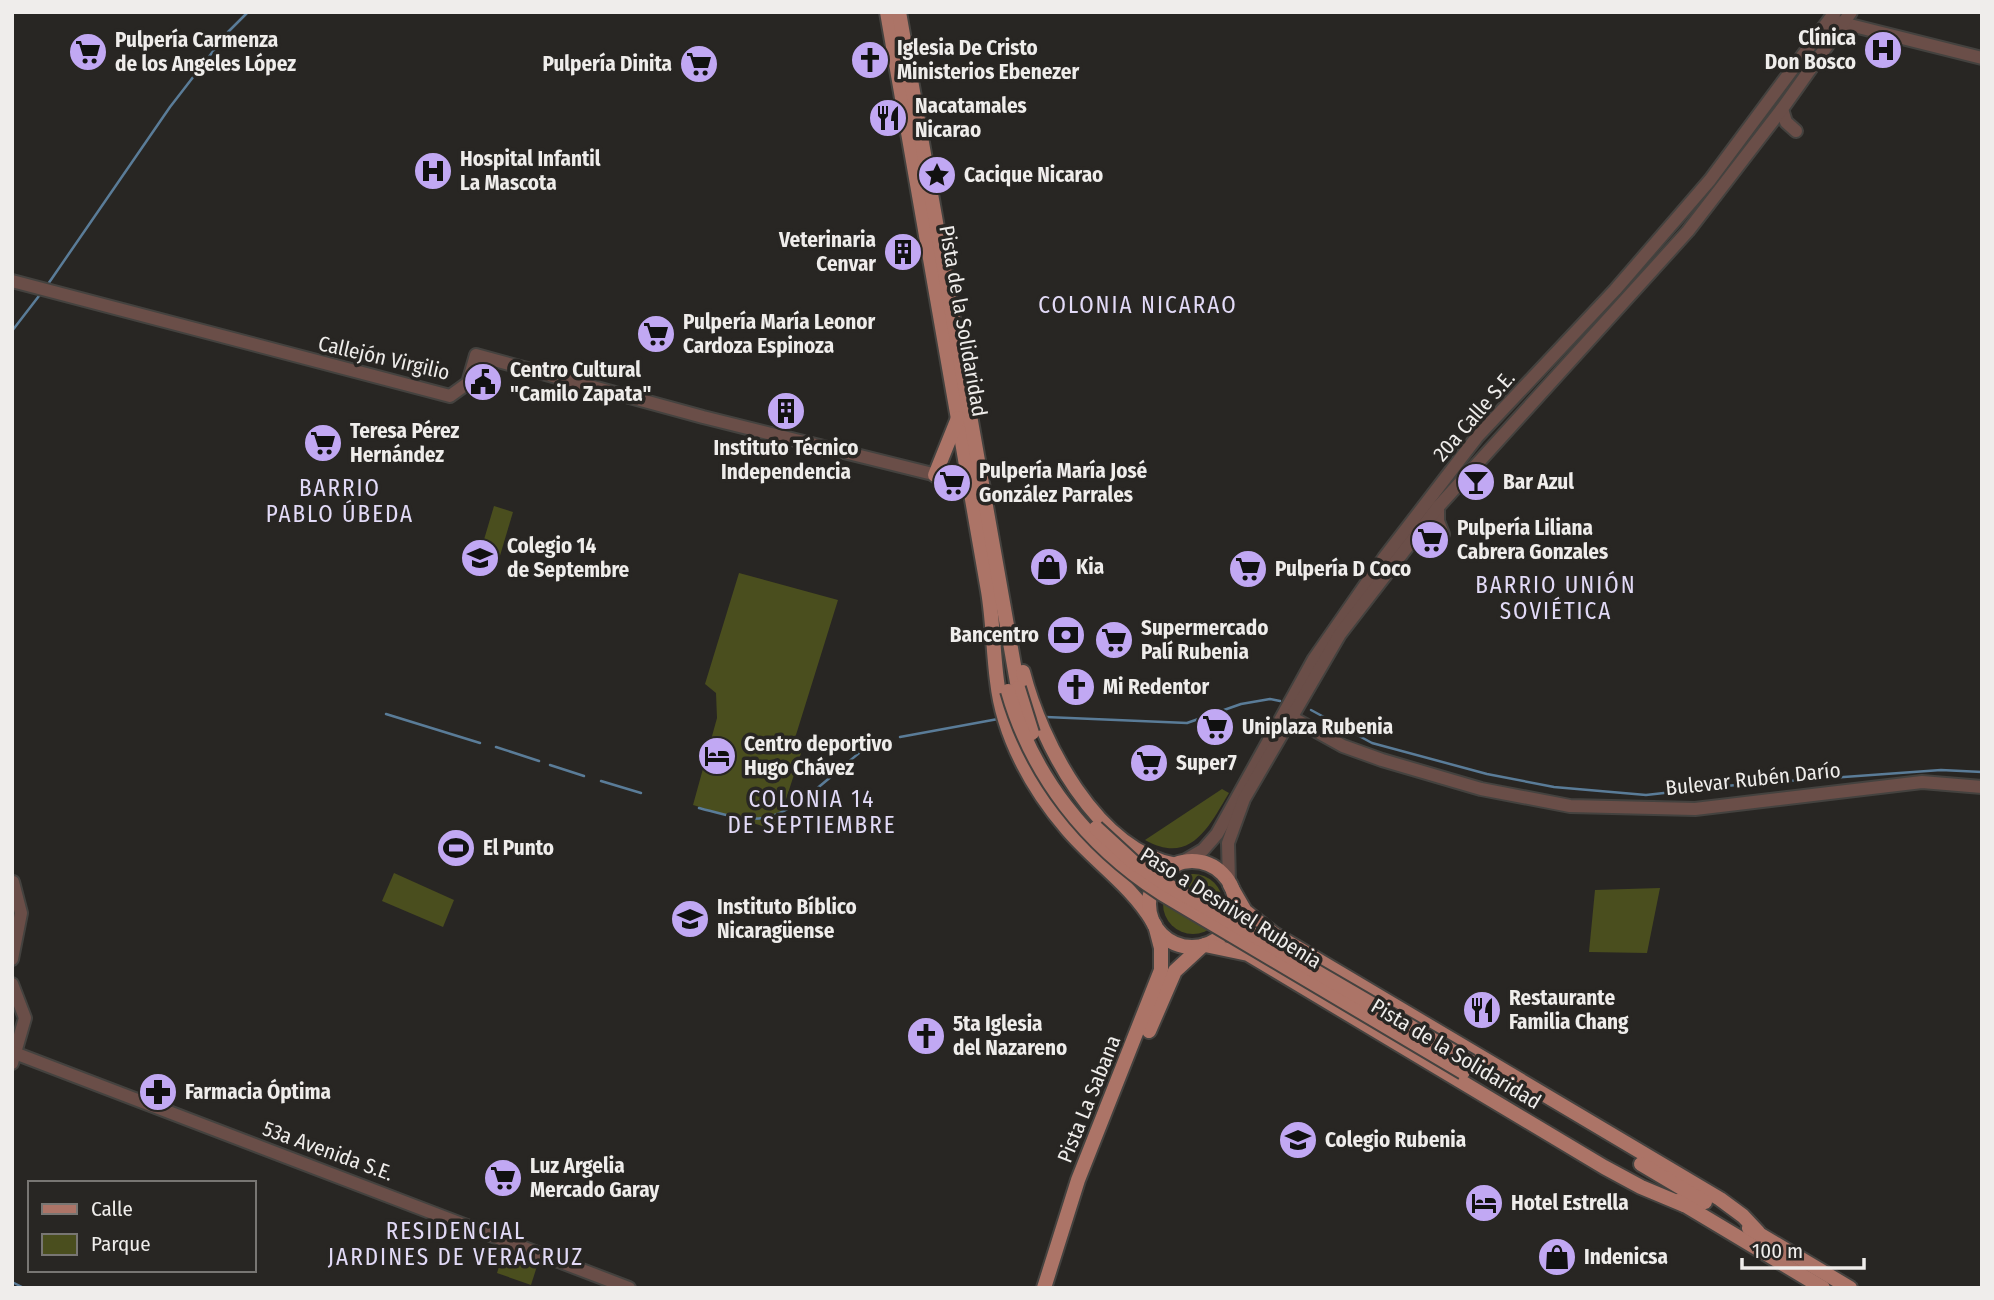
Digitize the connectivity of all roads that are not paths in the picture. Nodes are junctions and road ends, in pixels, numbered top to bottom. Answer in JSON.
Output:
{"nodes":[{"id":1,"x":887,"y":12,"type":"edge"},
{"id":2,"x":899,"y":12,"type":"edge"},
{"id":3,"x":1857,"y":12,"type":"edge"},
{"id":4,"x":1833,"y":15,"type":"edge"},
{"id":5,"x":1848,"y":18,"type":"edge"},
{"id":6,"x":1871,"y":30,"type":"junction"},
{"id":7,"x":1982,"y":58,"type":"edge"},
{"id":8,"x":1782,"y":110,"type":"junction"},
{"id":9,"x":1796,"y":131,"type":"dead end"},
{"id":10,"x":12,"y":281,"type":"edge"},
{"id":11,"x":959,"y":417,"type":"junction"},
{"id":12,"x":935,"y":475,"type":"junction"},
{"id":13,"x":969,"y":484,"type":"junction"},
{"id":14,"x":1438,"y":507,"type":"junction"},
{"id":15,"x":1443,"y":534,"type":"dead end"},
{"id":16,"x":1000,"y":593,"type":"junction"},
{"id":17,"x":995,"y":637,"type":"junction"},
{"id":18,"x":1013,"y":690,"type":"junction"},
{"id":19,"x":1291,"y":717,"type":"junction"},
{"id":20,"x":1982,"y":787,"type":"edge"},
{"id":21,"x":1179,"y":864,"type":"junction"},
{"id":22,"x":13,"y":882,"type":"edge"},
{"id":23,"x":1230,"y":884,"type":"junction"},
{"id":24,"x":1154,"y":924,"type":"junction"},
{"id":25,"x":1203,"y":945,"type":"junction"},
{"id":26,"x":12,"y":959,"type":"edge"},
{"id":27,"x":12,"y":984,"type":"edge"},
{"id":28,"x":13,"y":1056,"type":"edge"},
{"id":29,"x":1467,"y":1067,"type":"junction"},
{"id":30,"x":1684,"y":1205,"type":"junction"},
{"id":31,"x":1758,"y":1233,"type":"junction"},
{"id":32,"x":629,"y":1288,"type":"edge"},
{"id":33,"x":1044,"y":1288,"type":"edge"},
{"id":34,"x":1053,"y":1288,"type":"edge"},
{"id":35,"x":1823,"y":1288,"type":"edge"},
{"id":36,"x":1850,"y":1288,"type":"edge"}],
"edges":[{"from":1,"to":11,"type":"main road","name":"Pista de la Solidaridad"},
{"from":2,"to":16,"type":"main road","name":"Pista de la Solidaridad"},
{"from":3,"to":6,"type":"street"},
{"from":4,"to":5,"type":"street","name":"20a Calle S.E."},
{"from":4,"to":21,"type":"street","name":"20a Calle S.E."},
{"from":5,"to":6,"type":"street"},
{"from":5,"to":8,"type":"street","name":"20a Calle S.E."},
{"from":6,"to":7,"type":"street"},
{"from":8,"to":9,"type":"street"},
{"from":8,"to":14,"type":"street","name":"20a Calle S.E."},
{"from":10,"to":12,"type":"street","name":"Callejón Virgilio"},
{"from":11,"to":12,"type":"main road"},
{"from":11,"to":13,"type":"main road","name":"Pista de la Solidaridad"},
{"from":12,"to":13,"type":"street","name":"Callejón Virgilio"},
{"from":13,"to":17,"type":"main road","name":"Pista de la Solidaridad"},
{"from":14,"to":15,"type":"street"},
{"from":14,"to":19,"type":"street","name":"20a Calle S.E."},
{"from":16,"to":18,"type":"main road","name":"Pista de la Solidaridad"},
{"from":16,"to":21,"type":"main road","name":"Pista de la Solidaridad"},
{"from":17,"to":18,"type":"main road","name":"Pista de la Solidaridad"},
{"from":17,"to":24,"type":"main road","name":"Pista de la Solidaridad"},
{"from":18,"to":29,"type":"main road","name":"Paso a Desnivel Rubenia","bridge":true},
{"from":19,"to":20,"type":"street","name":"Bulevar Rubén Darío"},
{"from":19,"to":23,"type":"street","name":"20a Calle S.E."},
{"from":21,"to":23,"type":"main road"},
{"from":21,"to":24,"type":"main road"},
{"from":22,"to":26,"type":"street"},
{"from":23,"to":25,"type":"main road"},
{"from":23,"to":31,"type":"main road","name":"Pista de la Solidaridad"},
{"from":24,"to":25,"type":"main road"},
{"from":24,"to":33,"type":"main road","name":"Pista La Sabana"},
{"from":25,"to":30,"type":"main road","name":"Pista de la Solidaridad"},
{"from":25,"to":34,"type":"main road","name":"Pista La Sabana"},
{"from":27,"to":28,"type":"street"},
{"from":28,"to":32,"type":"street","name":"53a Avenida S.E."},
{"from":29,"to":30,"type":"main road","name":"Pista de la Solidaridad"},
{"from":29,"to":31,"type":"main road","name":"Pista de la Solidaridad"},
{"from":30,"to":35,"type":"main road","name":"Pista de la Solidaridad"},
{"from":31,"to":36,"type":"main road","name":"Pista de la Solidaridad"}]}
